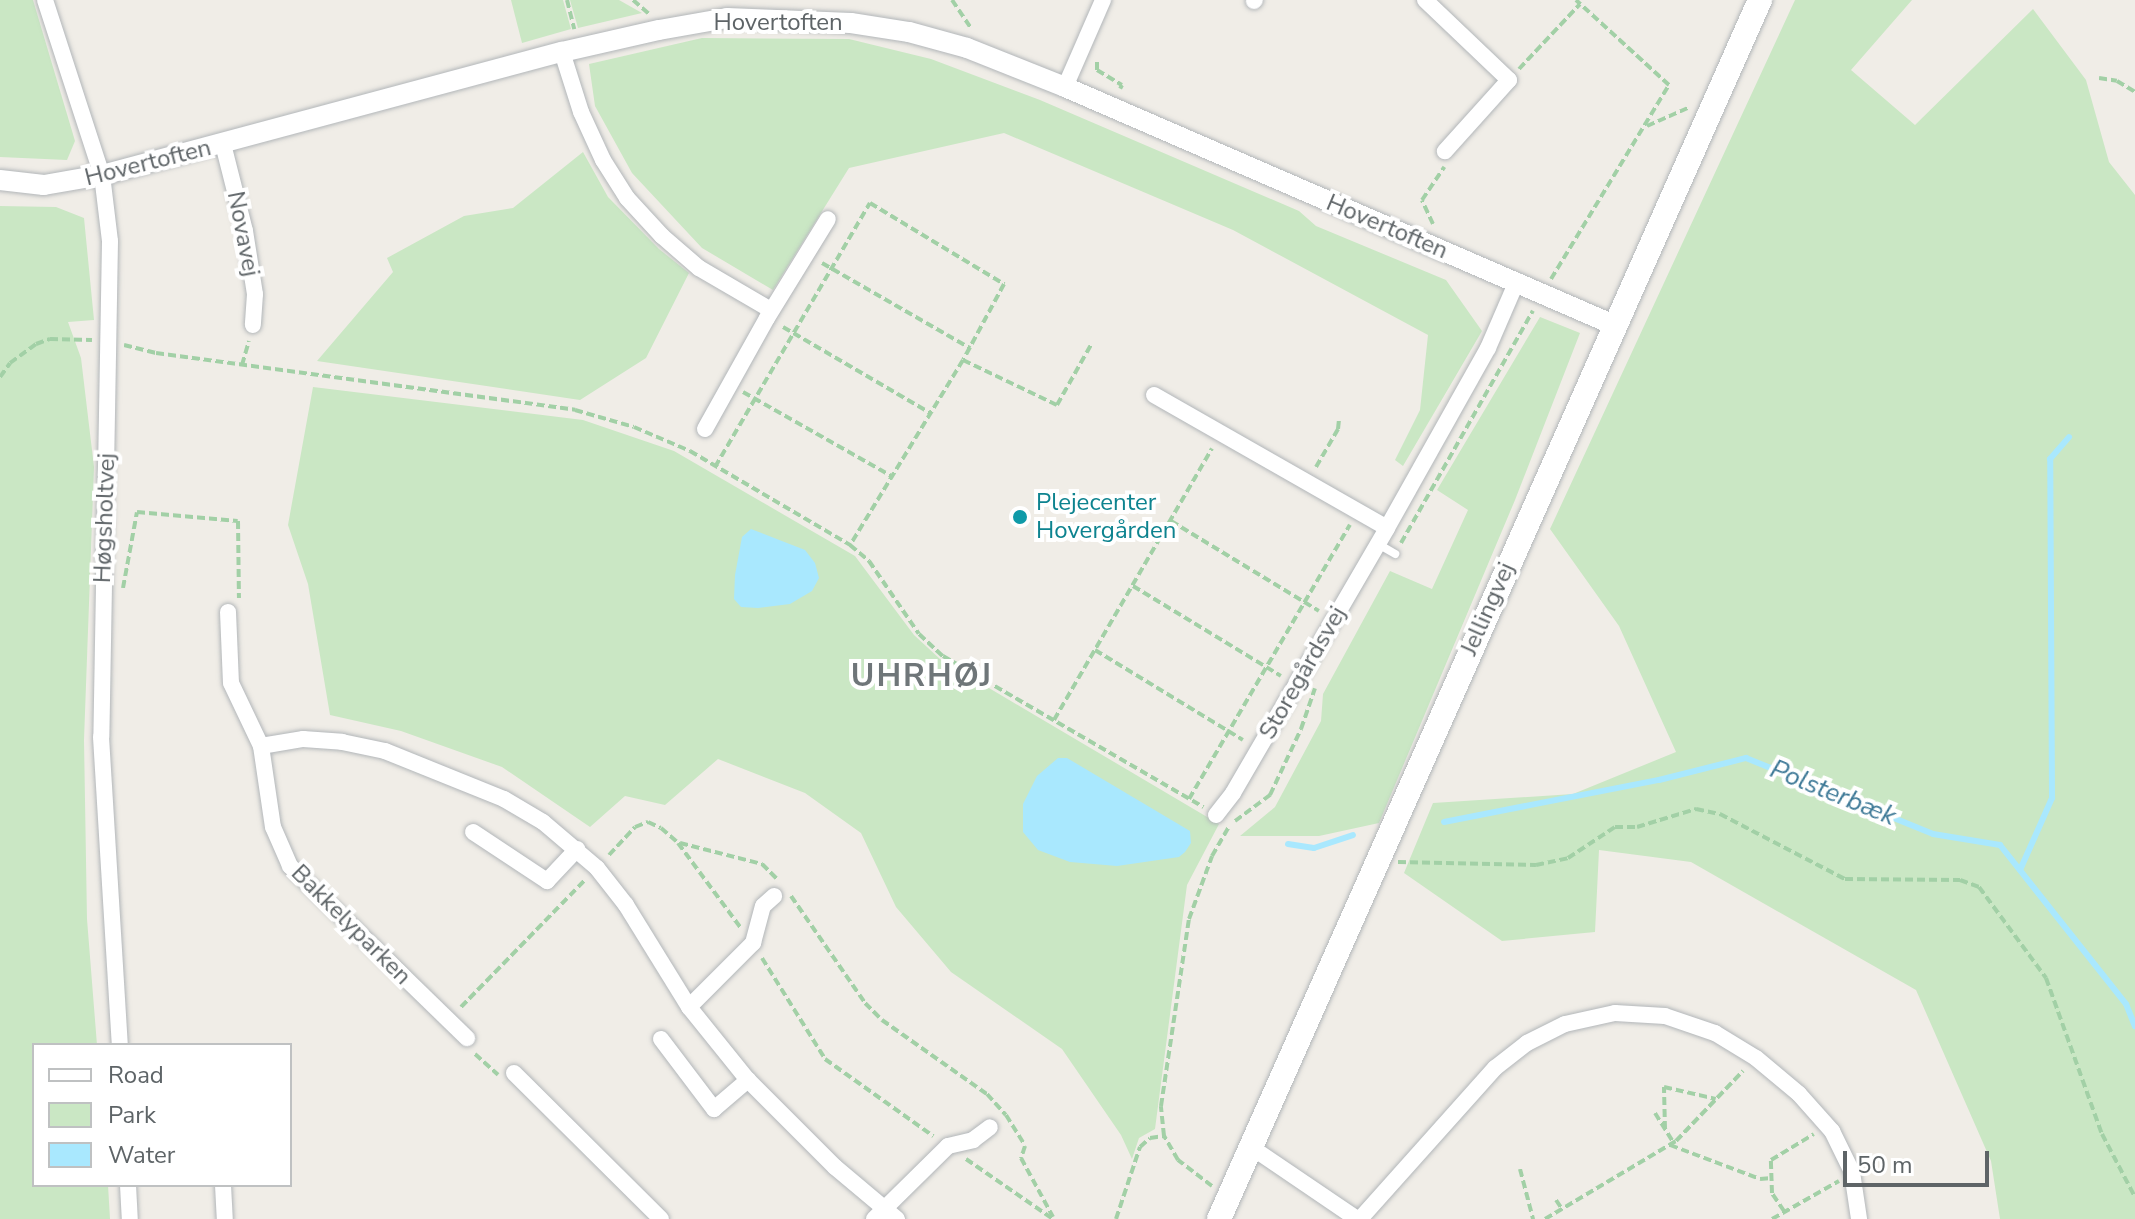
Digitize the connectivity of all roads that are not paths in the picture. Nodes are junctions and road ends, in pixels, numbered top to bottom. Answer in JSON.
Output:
{"nodes":[{"id":1,"x":45,"y":0,"type":"edge"},
{"id":2,"x":1103,"y":0,"type":"edge"},
{"id":3,"x":1425,"y":0,"type":"edge"},
{"id":4,"x":1760,"y":0,"type":"edge"},
{"id":5,"x":571,"y":50,"type":"junction"},
{"id":6,"x":1065,"y":87,"type":"junction"},
{"id":7,"x":223,"y":144,"type":"junction"},
{"id":8,"x":1445,"y":151,"type":"road end"},
{"id":9,"x":102,"y":175,"type":"junction"},
{"id":10,"x":0,"y":180,"type":"edge"},
{"id":11,"x":828,"y":219,"type":"dead end"},
{"id":12,"x":1517,"y":281,"type":"junction"},
{"id":13,"x":769,"y":314,"type":"junction"},
{"id":14,"x":253,"y":325,"type":"road end"},
{"id":15,"x":1614,"y":325,"type":"junction"},
{"id":16,"x":1154,"y":395,"type":"dead end"},
{"id":17,"x":705,"y":429,"type":"dead end"},
{"id":18,"x":1387,"y":528,"type":"junction"},
{"id":19,"x":1377,"y":544,"type":"junction"},
{"id":20,"x":1395,"y":554,"type":"road end"},
{"id":21,"x":228,"y":612,"type":"road end"},
{"id":22,"x":261,"y":746,"type":"junction"},
{"id":23,"x":1224,"y":820,"type":"road end"},
{"id":24,"x":473,"y":832,"type":"dead end"},
{"id":25,"x":577,"y":849,"type":"junction"},
{"id":26,"x":781,"y":891,"type":"road end"},
{"id":27,"x":689,"y":1007,"type":"junction"},
{"id":28,"x":467,"y":1038,"type":"road end"},
{"id":29,"x":661,"y":1039,"type":"dead end"},
{"id":30,"x":120,"y":1043,"type":"edge"},
{"id":31,"x":514,"y":1073,"type":"road end"},
{"id":32,"x":748,"y":1080,"type":"junction"},
{"id":33,"x":990,"y":1127,"type":"dead end"},
{"id":34,"x":1251,"y":1147,"type":"junction"},
{"id":35,"x":128,"y":1187,"type":"edge"},
{"id":36,"x":223,"y":1187,"type":"edge"},
{"id":37,"x":885,"y":1216,"type":"edge"},
{"id":38,"x":130,"y":1219,"type":"edge"},
{"id":39,"x":225,"y":1219,"type":"edge"},
{"id":40,"x":661,"y":1219,"type":"edge"},
{"id":41,"x":1219,"y":1219,"type":"edge"},
{"id":42,"x":1359,"y":1219,"type":"edge"},
{"id":43,"x":1859,"y":1219,"type":"edge"}],
"edges":[{"from":1,"to":9,"type":"street","name":"Høgsholtvej"},
{"from":2,"to":6,"type":"street"},
{"from":3,"to":8,"type":"street"},
{"from":4,"to":15,"type":"main road","name":"Jellingvej"},
{"from":5,"to":6,"type":"street","name":"Hovertoften"},
{"from":5,"to":7,"type":"street","name":"Hovertoften"},
{"from":5,"to":13,"type":"street"},
{"from":6,"to":12,"type":"street","name":"Hovertoften"},
{"from":7,"to":9,"type":"street","name":"Hovertoften"},
{"from":7,"to":14,"type":"street","name":"Novavej"},
{"from":9,"to":10,"type":"street","name":"Hovertoften"},
{"from":9,"to":30,"type":"street","name":"Høgsholtvej"},
{"from":11,"to":13,"type":"street"},
{"from":12,"to":15,"type":"street","name":"Hovertoften"},
{"from":12,"to":18,"type":"street","name":"Storegårdsvej"},
{"from":13,"to":17,"type":"street"},
{"from":15,"to":34,"type":"main road","name":"Jellingvej"},
{"from":16,"to":18,"type":"street"},
{"from":18,"to":19,"type":"street","name":"Storegårdsvej"},
{"from":19,"to":20,"type":"lane"},
{"from":19,"to":23,"type":"street","name":"Storegårdsvej"},
{"from":21,"to":22,"type":"street","name":"Bakkelyparken"},
{"from":22,"to":25,"type":"street"},
{"from":22,"to":28,"type":"street","name":"Bakkelyparken"},
{"from":24,"to":25,"type":"street"},
{"from":25,"to":27,"type":"street"},
{"from":26,"to":27,"type":"street"},
{"from":27,"to":32,"type":"street"},
{"from":29,"to":32,"type":"street"},
{"from":31,"to":40,"type":"street"},
{"from":32,"to":37,"type":"street"},
{"from":33,"to":37,"type":"street"},
{"from":34,"to":41,"type":"main road","name":"Jellingvej"},
{"from":34,"to":42,"type":"street"},
{"from":35,"to":38,"type":"street"},
{"from":36,"to":39,"type":"street"},
{"from":42,"to":43,"type":"street"}]}
